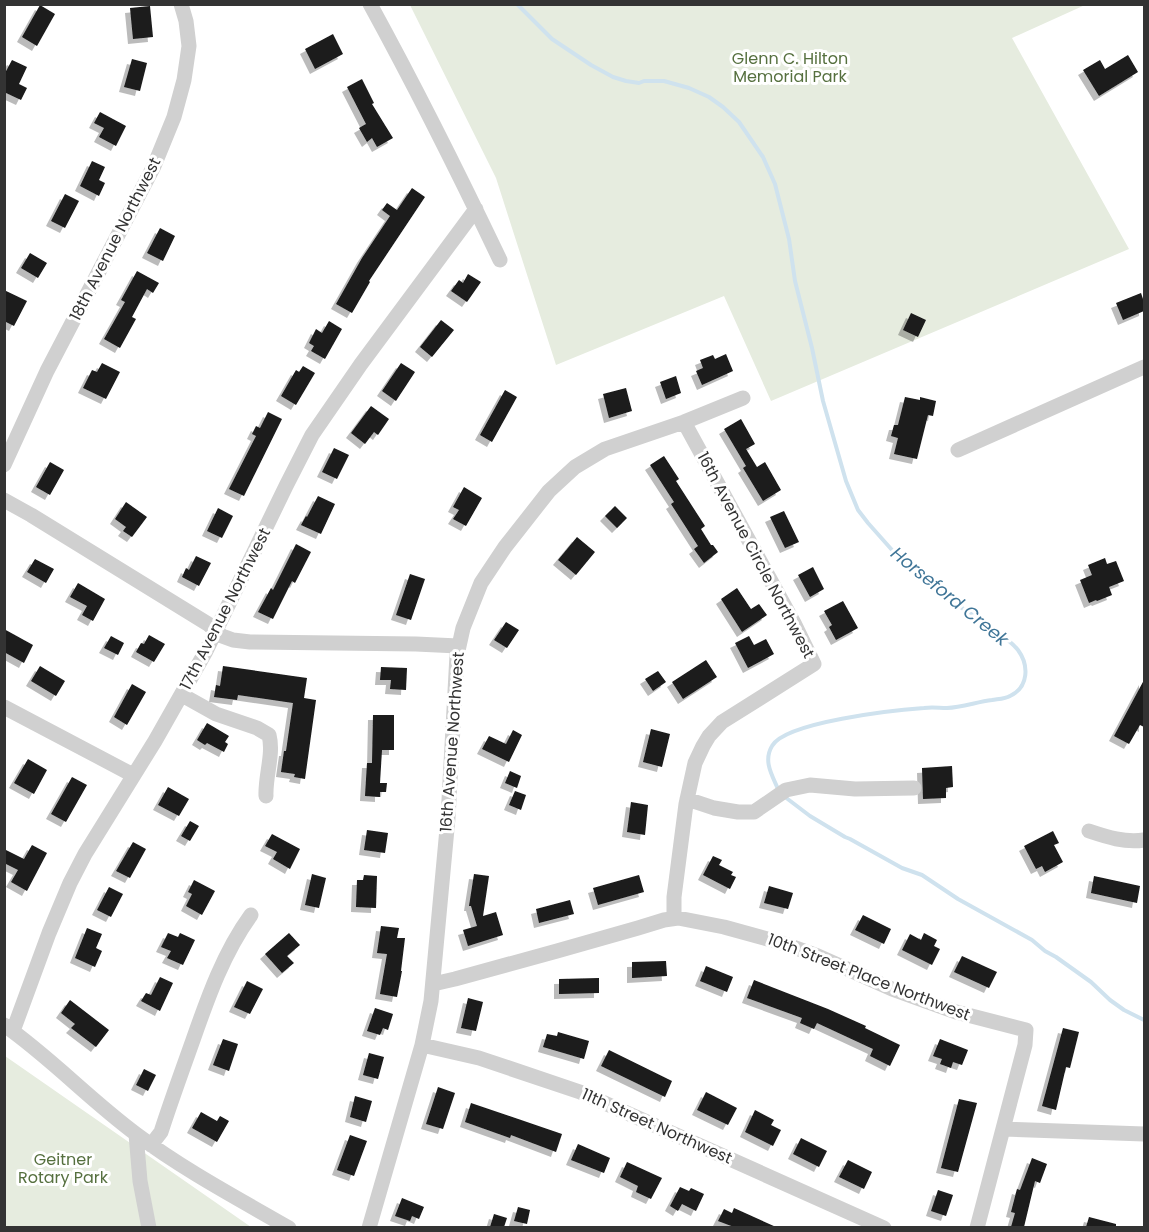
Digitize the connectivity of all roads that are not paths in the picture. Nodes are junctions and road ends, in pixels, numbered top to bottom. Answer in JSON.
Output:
{"nodes":[{"id":1,"x":181,"y":4,"type":"edge"},
{"id":2,"x":370,"y":4,"type":"edge"},
{"id":3,"x":476,"y":209,"type":"junction"},
{"id":4,"x":500,"y":260,"type":"dead end"},
{"id":5,"x":1144,"y":367,"type":"edge"},
{"id":6,"x":743,"y":398,"type":"dead end"},
{"id":7,"x":684,"y":422,"type":"junction"},
{"id":8,"x":958,"y":450,"type":"dead end"},
{"id":9,"x":4,"y":465,"type":"edge"},
{"id":10,"x":4,"y":500,"type":"edge"},
{"id":11,"x":216,"y":630,"type":"junction"},
{"id":12,"x":458,"y":646,"type":"junction"},
{"id":13,"x":182,"y":695,"type":"junction"},
{"id":14,"x":4,"y":707,"type":"edge"},
{"id":15,"x":133,"y":775,"type":"junction"},
{"id":16,"x":914,"y":788,"type":"dead end"},
{"id":17,"x":266,"y":796,"type":"dead end"},
{"id":18,"x":687,"y":799,"type":"junction"},
{"id":19,"x":1089,"y":831,"type":"dead end"},
{"id":20,"x":1144,"y":840,"type":"edge"},
{"id":21,"x":251,"y":915,"type":"dead end"},
{"id":22,"x":674,"y":918,"type":"junction"},
{"id":23,"x":433,"y":984,"type":"junction"},
{"id":24,"x":9,"y":1028,"type":"edge"},
{"id":25,"x":422,"y":1044,"type":"junction"},
{"id":26,"x":1004,"y":1129,"type":"junction"},
{"id":27,"x":136,"y":1134,"type":"junction"},
{"id":28,"x":1144,"y":1134,"type":"edge"},
{"id":29,"x":151,"y":1145,"type":"junction"},
{"id":30,"x":149,"y":1227,"type":"edge"},
{"id":31,"x":289,"y":1227,"type":"edge"},
{"id":32,"x":369,"y":1227,"type":"edge"},
{"id":33,"x":884,"y":1227,"type":"edge"},
{"id":34,"x":977,"y":1227,"type":"edge"}],
"edges":[{"from":1,"to":9,"type":"street","name":"18th Avenue Northwest"},
{"from":2,"to":3,"type":"street"},
{"from":3,"to":4,"type":"street"},
{"from":3,"to":11,"type":"street","name":"17th Avenue Northwest"},
{"from":5,"to":8,"type":"street"},
{"from":6,"to":7,"type":"street","name":"16th Avenue Northwest"},
{"from":7,"to":12,"type":"street","name":"16th Avenue Northwest"},
{"from":7,"to":18,"type":"street","name":"16th Avenue Circle Northwest"},
{"from":10,"to":11,"type":"street"},
{"from":11,"to":12,"type":"street"},
{"from":11,"to":13,"type":"street","name":"17th Avenue Northwest"},
{"from":12,"to":23,"type":"street","name":"16th Avenue Northwest"},
{"from":13,"to":15,"type":"street","name":"17th Avenue Northwest"},
{"from":13,"to":17,"type":"street"},
{"from":14,"to":15,"type":"street"},
{"from":15,"to":24,"type":"street","name":"17th Avenue Northwest"},
{"from":16,"to":18,"type":"street"},
{"from":18,"to":22,"type":"street","name":"16th Avenue Circle Northwest"},
{"from":19,"to":20,"type":"street"},
{"from":21,"to":29,"type":"street"},
{"from":22,"to":23,"type":"street","name":"10th Street Place Northwest"},
{"from":22,"to":26,"type":"street","name":"10th Street Place Northwest"},
{"from":23,"to":25,"type":"street","name":"16th Avenue Northwest"},
{"from":24,"to":27,"type":"street"},
{"from":25,"to":32,"type":"street","name":"16th Avenue Northwest"},
{"from":25,"to":33,"type":"street","name":"11th Street Northwest"},
{"from":26,"to":28,"type":"street"},
{"from":26,"to":34,"type":"street"},
{"from":27,"to":29,"type":"street"},
{"from":27,"to":30,"type":"street"},
{"from":29,"to":31,"type":"street"}]}
